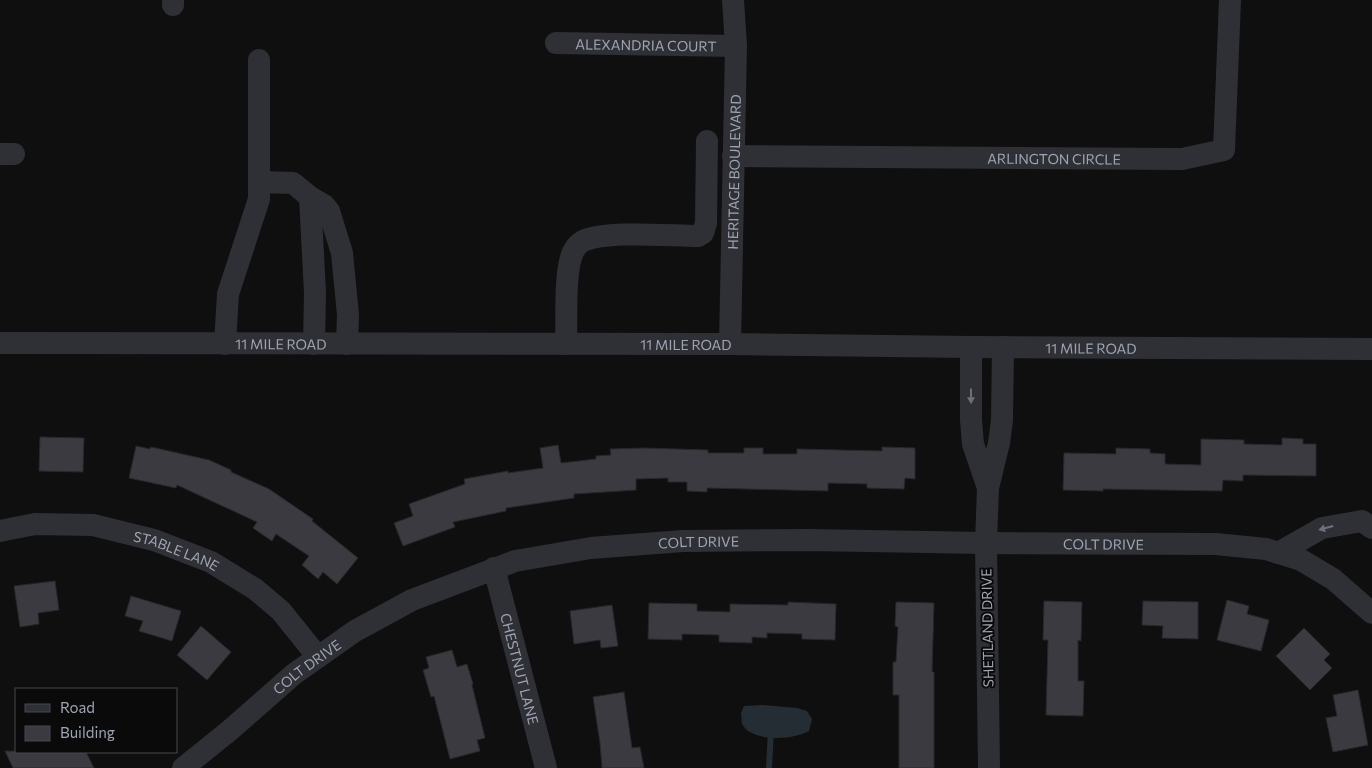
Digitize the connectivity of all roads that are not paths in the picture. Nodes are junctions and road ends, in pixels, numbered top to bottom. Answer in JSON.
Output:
{"nodes":[{"id":1,"x":733,"y":0,"type":"edge"},
{"id":2,"x":1230,"y":0,"type":"edge"},
{"id":3,"x":556,"y":43,"type":"dead end"},
{"id":4,"x":736,"y":46,"type":"junction"},
{"id":5,"x":259,"y":60,"type":"dead end"},
{"id":6,"x":707,"y":142,"type":"dead end"},
{"id":7,"x":733,"y":156,"type":"junction"},
{"id":8,"x":260,"y":182,"type":"junction"},
{"id":9,"x":310,"y":196,"type":"junction"},
{"id":10,"x":0,"y":343,"type":"edge"},
{"id":11,"x":225,"y":344,"type":"junction"},
{"id":12,"x":314,"y":344,"type":"junction"},
{"id":13,"x":347,"y":344,"type":"junction"},
{"id":14,"x":566,"y":344,"type":"junction"},
{"id":15,"x":730,"y":344,"type":"junction"},
{"id":16,"x":1003,"y":347,"type":"junction"},
{"id":17,"x":971,"y":348,"type":"junction"},
{"id":18,"x":1372,"y":349,"type":"edge"},
{"id":19,"x":988,"y":488,"type":"junction"},
{"id":20,"x":1372,"y":528,"type":"edge"},
{"id":21,"x":0,"y":531,"type":"edge"},
{"id":22,"x":986,"y":543,"type":"junction"},
{"id":23,"x":1278,"y":553,"type":"junction"},
{"id":24,"x":494,"y":568,"type":"junction"},
{"id":25,"x":1372,"y":613,"type":"edge"},
{"id":26,"x":318,"y":657,"type":"junction"},
{"id":27,"x":183,"y":768,"type":"edge"},
{"id":28,"x":546,"y":768,"type":"edge"},
{"id":29,"x":989,"y":768,"type":"edge"}],
"edges":[{"from":1,"to":4,"type":"street","name":"HERITAGE BOULEVARD"},
{"from":2,"to":7,"type":"street","name":"ARLINGTON CIRCLE"},
{"from":3,"to":4,"type":"street","name":"ALEXANDRIA COURT"},
{"from":4,"to":7,"type":"street","name":"HERITAGE BOULEVARD"},
{"from":5,"to":8,"type":"street"},
{"from":6,"to":14,"type":"street"},
{"from":7,"to":15,"type":"street","name":"HERITAGE BOULEVARD"},
{"from":8,"to":9,"type":"street"},
{"from":8,"to":11,"type":"street"},
{"from":9,"to":12,"type":"street"},
{"from":9,"to":13,"type":"street"},
{"from":10,"to":11,"type":"street","name":"11 MILE ROAD"},
{"from":11,"to":12,"type":"street","name":"11 MILE ROAD"},
{"from":12,"to":13,"type":"street","name":"11 MILE ROAD"},
{"from":13,"to":14,"type":"street","name":"11 MILE ROAD"},
{"from":14,"to":15,"type":"street","name":"11 MILE ROAD"},
{"from":15,"to":17,"type":"street","name":"11 MILE ROAD"},
{"from":16,"to":17,"type":"street","name":"11 MILE ROAD"},
{"from":16,"to":18,"type":"street","name":"11 MILE ROAD"},
{"from":16,"to":19,"type":"street","name":"SHETLAND DRIVE"},
{"from":17,"to":19,"type":"street","name":"SHETLAND DRIVE","one_way":true},
{"from":19,"to":22,"type":"street","name":"SHETLAND DRIVE"},
{"from":20,"to":23,"type":"street","one_way":true},
{"from":21,"to":26,"type":"street","name":"STABLE LANE"},
{"from":22,"to":23,"type":"street","name":"COLT DRIVE"},
{"from":22,"to":24,"type":"street","name":"COLT DRIVE"},
{"from":22,"to":29,"type":"street","name":"SHETLAND DRIVE"},
{"from":23,"to":25,"type":"street","name":"COLT DRIVE"},
{"from":24,"to":26,"type":"street","name":"COLT DRIVE"},
{"from":24,"to":28,"type":"street","name":"CHESTNUT LANE"},
{"from":26,"to":27,"type":"street","name":"COLT DRIVE"}]}
